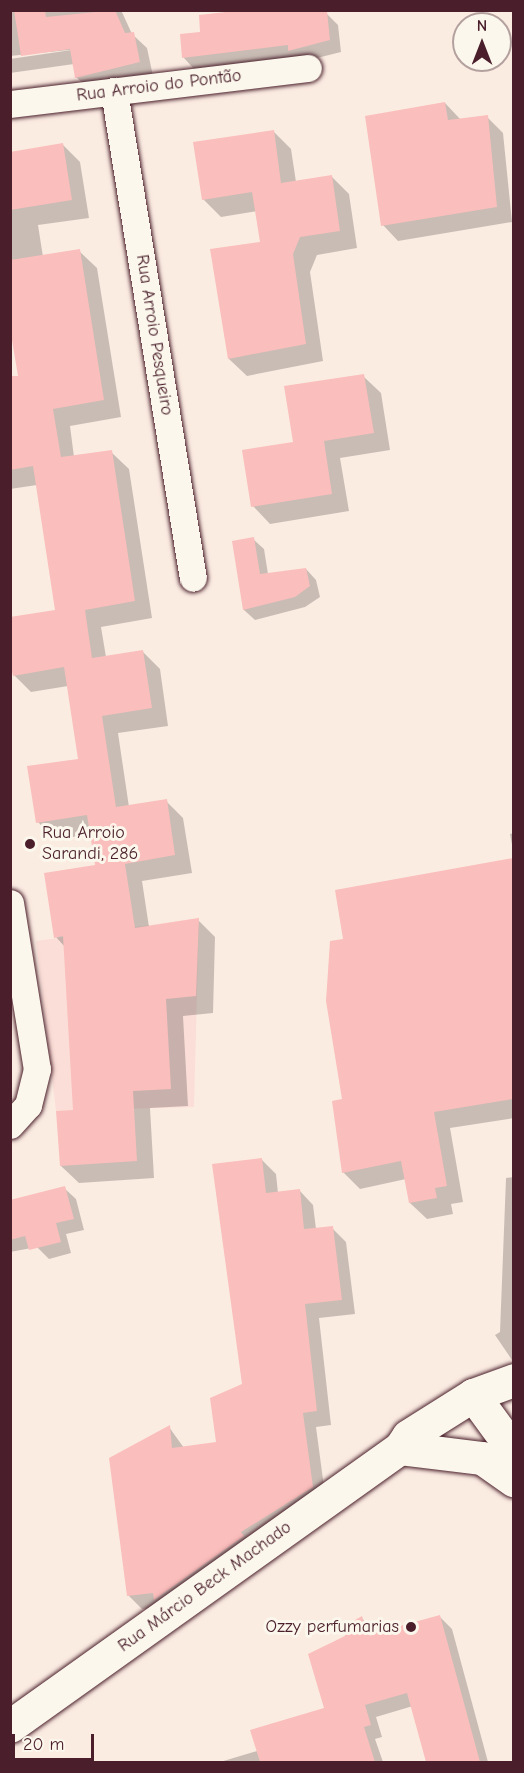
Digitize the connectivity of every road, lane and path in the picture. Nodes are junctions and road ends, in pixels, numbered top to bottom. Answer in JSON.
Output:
{"nodes":[{"id":1,"x":308,"y":68,"type":"dead end"},
{"id":2,"x":114,"y":91,"type":"junction"},
{"id":3,"x":10,"y":104,"type":"edge"},
{"id":4,"x":194,"y":578,"type":"dead end"},
{"id":5,"x":10,"y":903,"type":"edge"},
{"id":6,"x":10,"y":1125,"type":"edge"},
{"id":7,"x":513,"y":1380,"type":"edge"},
{"id":8,"x":473,"y":1395,"type":"junction"},
{"id":9,"x":400,"y":1448,"type":"junction"},
{"id":10,"x":513,"y":1451,"type":"edge"},
{"id":11,"x":513,"y":1480,"type":"edge"},
{"id":12,"x":10,"y":1726,"type":"edge"}],
"edges":[{"from":1,"to":2,"type":"street","name":"Rua Arroio do Pontão"},
{"from":2,"to":3,"type":"street","name":"Rua Arroio do Pontão"},
{"from":2,"to":4,"type":"street","name":"Rua Arroio Pesqueiro"},
{"from":5,"to":6,"type":"street"},
{"from":7,"to":8,"type":"main road","name":"Rua Márcio Beck Machado"},
{"from":8,"to":9,"type":"main road","name":"Rua Márcio Beck Machado"},
{"from":8,"to":10,"type":"main road"},
{"from":9,"to":11,"type":"main road"},
{"from":9,"to":12,"type":"main road","name":"Rua Márcio Beck Machado"}]}
